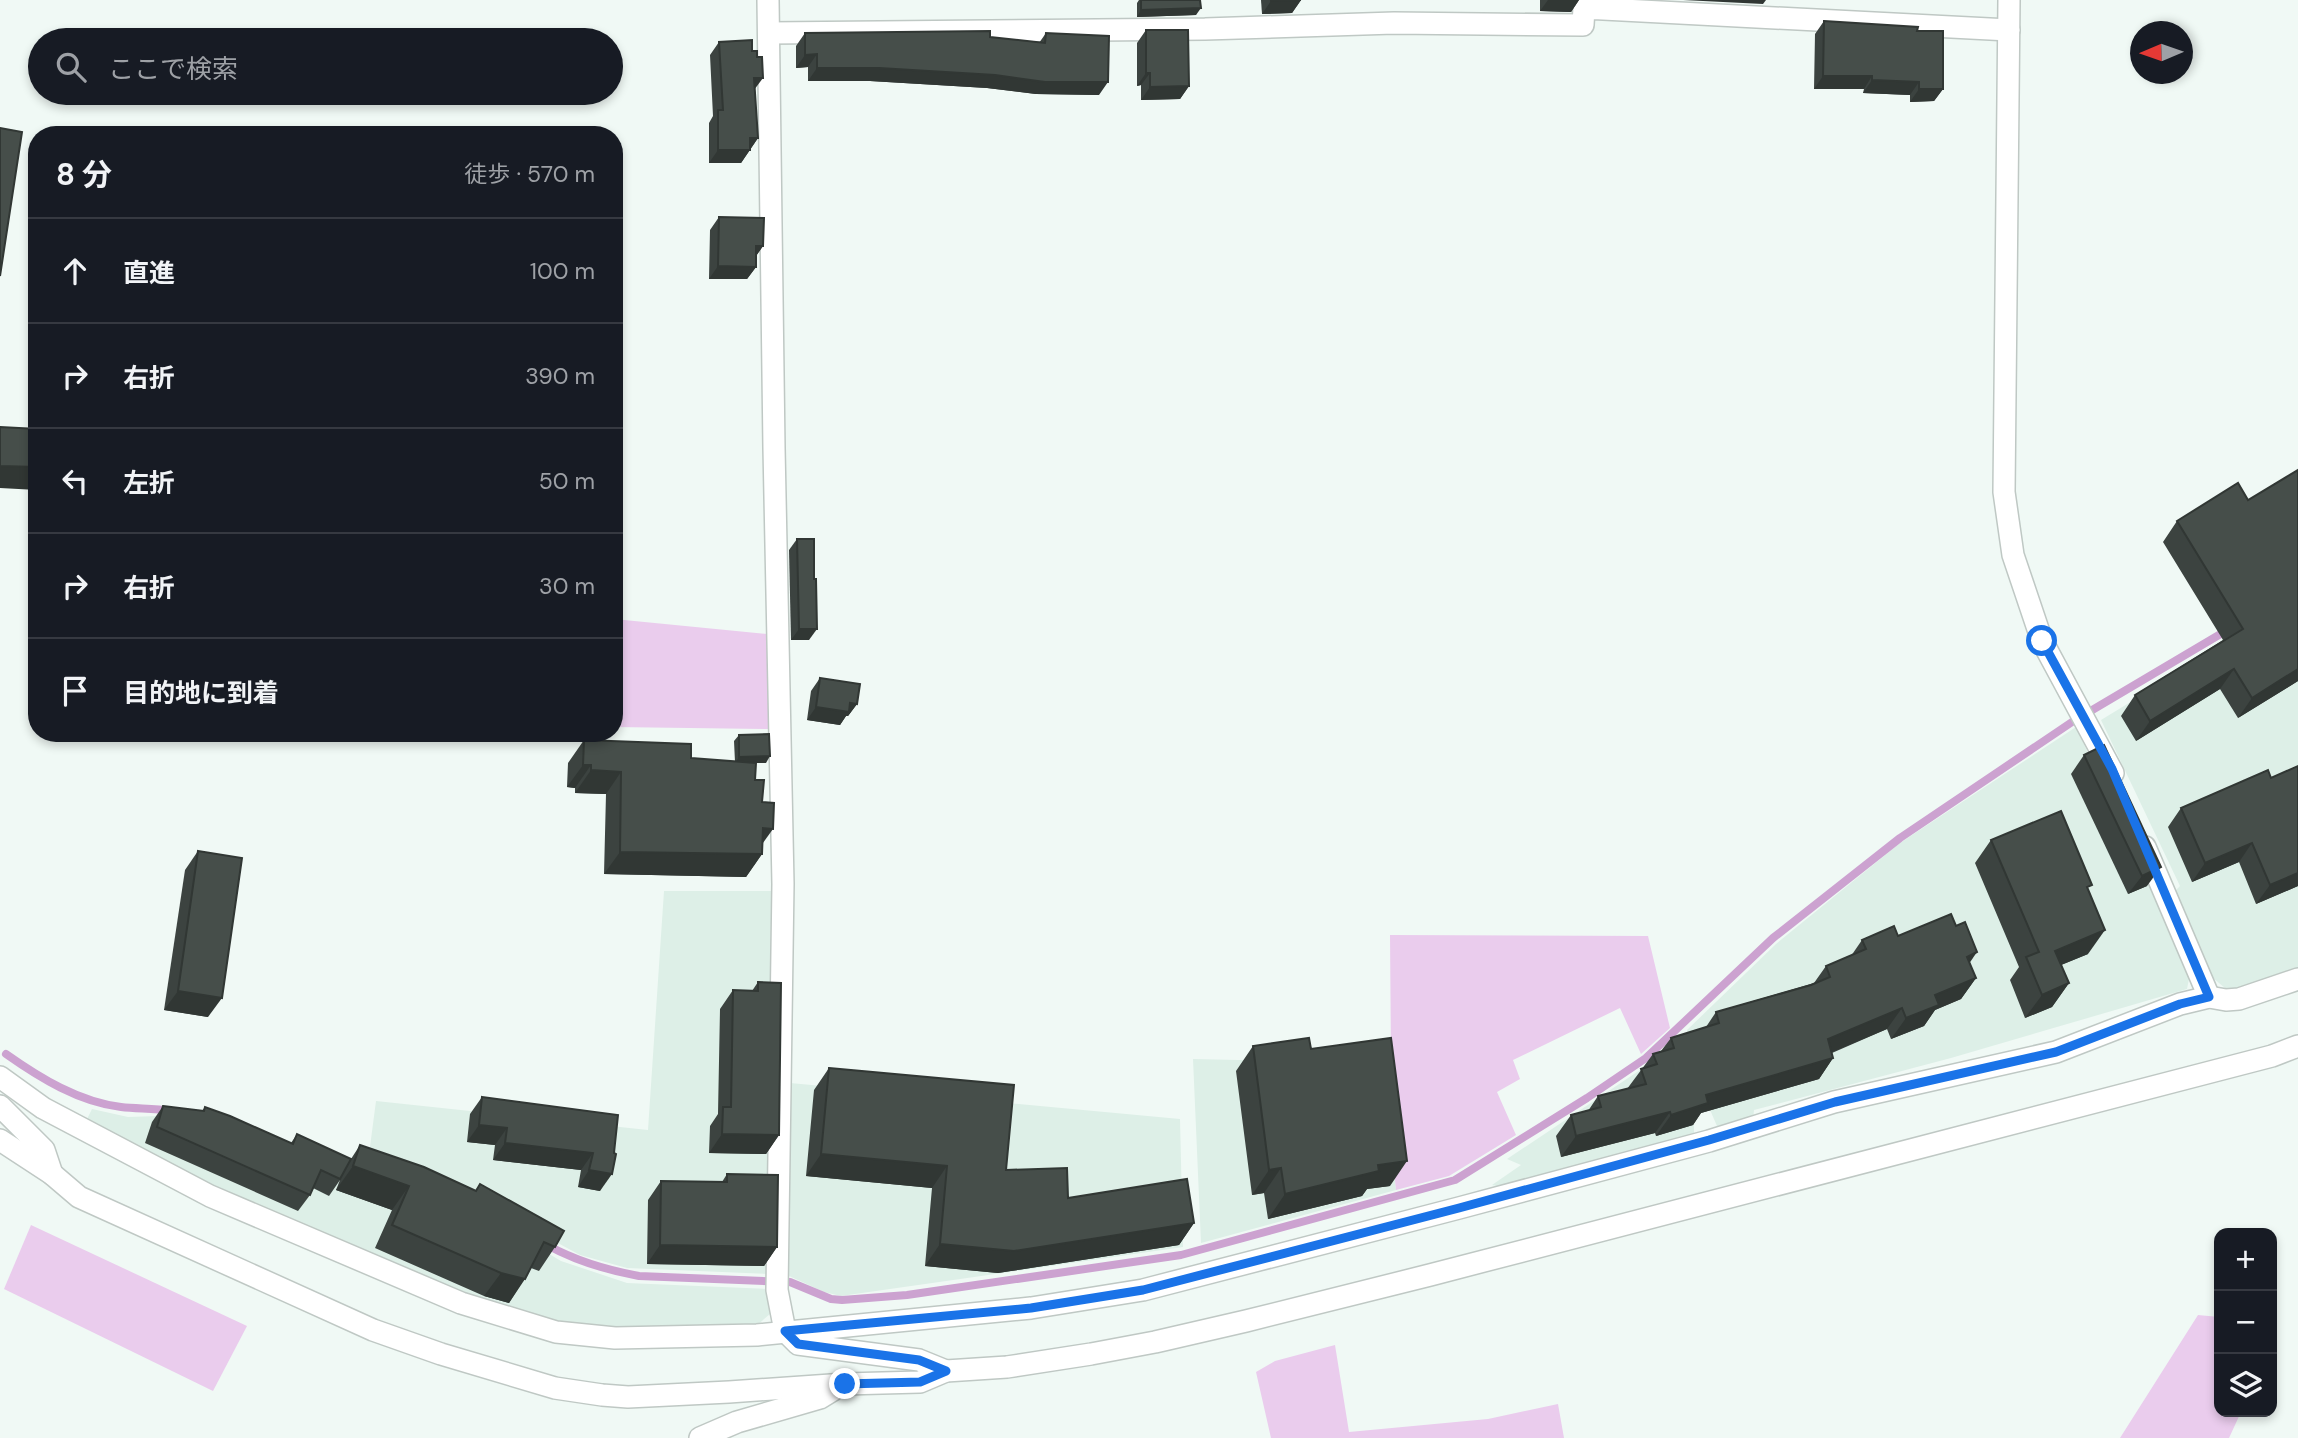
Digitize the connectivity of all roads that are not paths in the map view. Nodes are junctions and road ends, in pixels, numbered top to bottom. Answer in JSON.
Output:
{"nodes":[{"id":1,"x":768,"y":0,"type":"edge"},
{"id":2,"x":2009,"y":0,"type":"edge"},
{"id":3,"x":2009,"y":30,"type":"junction"},
{"id":4,"x":769,"y":33,"type":"junction"},
{"id":5,"x":2122,"y":793,"type":"edge"},
{"id":6,"x":2137,"y":829,"type":"edge"},
{"id":7,"x":2298,"y":979,"type":"edge"},
{"id":8,"x":2209,"y":997,"type":"junction"},
{"id":9,"x":2298,"y":1046,"type":"edge"},
{"id":10,"x":0,"y":1077,"type":"edge"},
{"id":11,"x":0,"y":1106,"type":"edge"},
{"id":12,"x":0,"y":1140,"type":"edge"},
{"id":13,"x":52,"y":1174,"type":"junction"},
{"id":14,"x":785,"y":1331,"type":"junction"},
{"id":15,"x":946,"y":1371,"type":"junction"},
{"id":16,"x":845,"y":1384,"type":"junction"},
{"id":17,"x":700,"y":1438,"type":"edge"}],
"edges":[{"from":1,"to":4,"type":"street"},
{"from":2,"to":3,"type":"street"},
{"from":3,"to":4,"type":"street"},
{"from":3,"to":5,"type":"street"},
{"from":4,"to":14,"type":"street"},
{"from":6,"to":8,"type":"street"},
{"from":7,"to":8,"type":"street"},
{"from":8,"to":14,"type":"street"},
{"from":9,"to":15,"type":"street"},
{"from":10,"to":14,"type":"street"},
{"from":11,"to":13,"type":"street"},
{"from":12,"to":13,"type":"street"},
{"from":13,"to":16,"type":"street"},
{"from":14,"to":15,"type":"street"},
{"from":15,"to":16,"type":"street"},
{"from":16,"to":17,"type":"street"}]}
